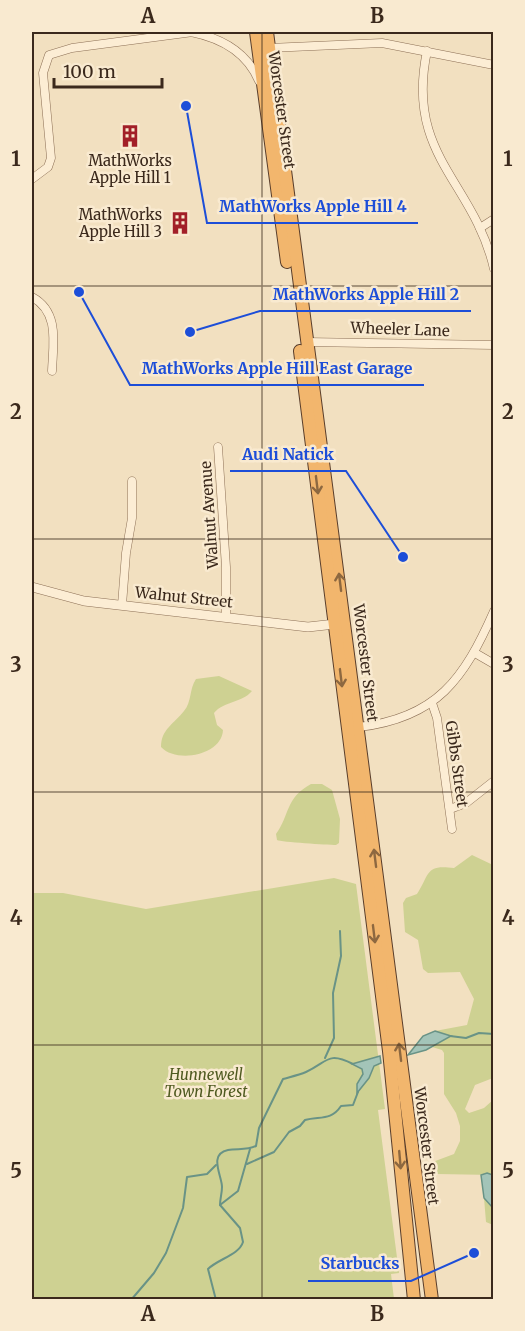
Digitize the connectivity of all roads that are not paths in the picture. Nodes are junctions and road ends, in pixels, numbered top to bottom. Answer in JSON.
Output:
{"nodes":[{"id":1,"x":192,"y":32,"type":"edge"},
{"id":2,"x":256,"y":32,"type":"edge"},
{"id":3,"x":267,"y":32,"type":"edge"},
{"id":4,"x":269,"y":48,"type":"junction"},
{"id":5,"x":427,"y":51,"type":"junction"},
{"id":6,"x":494,"y":65,"type":"edge"},
{"id":7,"x":265,"y":98,"type":"junction"},
{"id":8,"x":32,"y":179,"type":"edge"},
{"id":9,"x":494,"y":219,"type":"edge"},
{"id":10,"x":480,"y":228,"type":"junction"},
{"id":11,"x":494,"y":269,"type":"edge"},
{"id":12,"x":32,"y":297,"type":"edge"},
{"id":13,"x":306,"y":342,"type":"junction"},
{"id":14,"x":494,"y":345,"type":"edge"},
{"id":15,"x":52,"y":371,"type":"dead end"},
{"id":16,"x":218,"y":447,"type":"dead end"},
{"id":17,"x":132,"y":481,"type":"dead end"},
{"id":18,"x":32,"y":587,"type":"edge"},
{"id":19,"x":122,"y":605,"type":"junction"},
{"id":20,"x":494,"y":611,"type":"edge"},
{"id":21,"x":226,"y":617,"type":"junction"},
{"id":22,"x":334,"y":624,"type":"junction"},
{"id":23,"x":475,"y":653,"type":"junction"},
{"id":24,"x":494,"y":664,"type":"edge"},
{"id":25,"x":432,"y":703,"type":"junction"},
{"id":26,"x":359,"y":727,"type":"junction"},
{"id":27,"x":494,"y":781,"type":"edge"},
{"id":28,"x":450,"y":809,"type":"junction"},
{"id":29,"x":452,"y":829,"type":"dead end"},
{"id":30,"x":414,"y":1299,"type":"edge"},
{"id":31,"x":432,"y":1299,"type":"edge"}],
"edges":[{"from":1,"to":7,"type":"street"},
{"from":1,"to":8,"type":"street"},
{"from":2,"to":7,"type":"highway","name":"Worcester Street"},
{"from":3,"to":4,"type":"highway","name":"Worcester Street"},
{"from":4,"to":5,"type":"street"},
{"from":4,"to":13,"type":"highway","name":"Worcester Street"},
{"from":5,"to":6,"type":"street"},
{"from":5,"to":10,"type":"street"},
{"from":7,"to":22,"type":"highway","name":"Worcester Street","one_way":true},
{"from":9,"to":10,"type":"street"},
{"from":10,"to":11,"type":"street"},
{"from":12,"to":15,"type":"street"},
{"from":13,"to":14,"type":"street","name":"Wheeler Lane"},
{"from":26,"to":13,"type":"highway","name":"Worcester Street","one_way":true},
{"from":16,"to":21,"type":"street","name":"Walnut Avenue"},
{"from":17,"to":19,"type":"street"},
{"from":18,"to":19,"type":"street","name":"Walnut Street"},
{"from":19,"to":21,"type":"street","name":"Walnut Street"},
{"from":20,"to":23,"type":"street"},
{"from":21,"to":22,"type":"street","name":"Walnut Street"},
{"from":22,"to":30,"type":"highway","name":"Worcester Street","one_way":true},
{"from":23,"to":24,"type":"street"},
{"from":23,"to":25,"type":"street"},
{"from":25,"to":26,"type":"street"},
{"from":25,"to":28,"type":"street","name":"Gibbs Street"},
{"from":31,"to":26,"type":"highway","name":"Worcester Street","one_way":true},
{"from":27,"to":28,"type":"street"},
{"from":28,"to":29,"type":"street","name":"Gibbs Street"}]}
